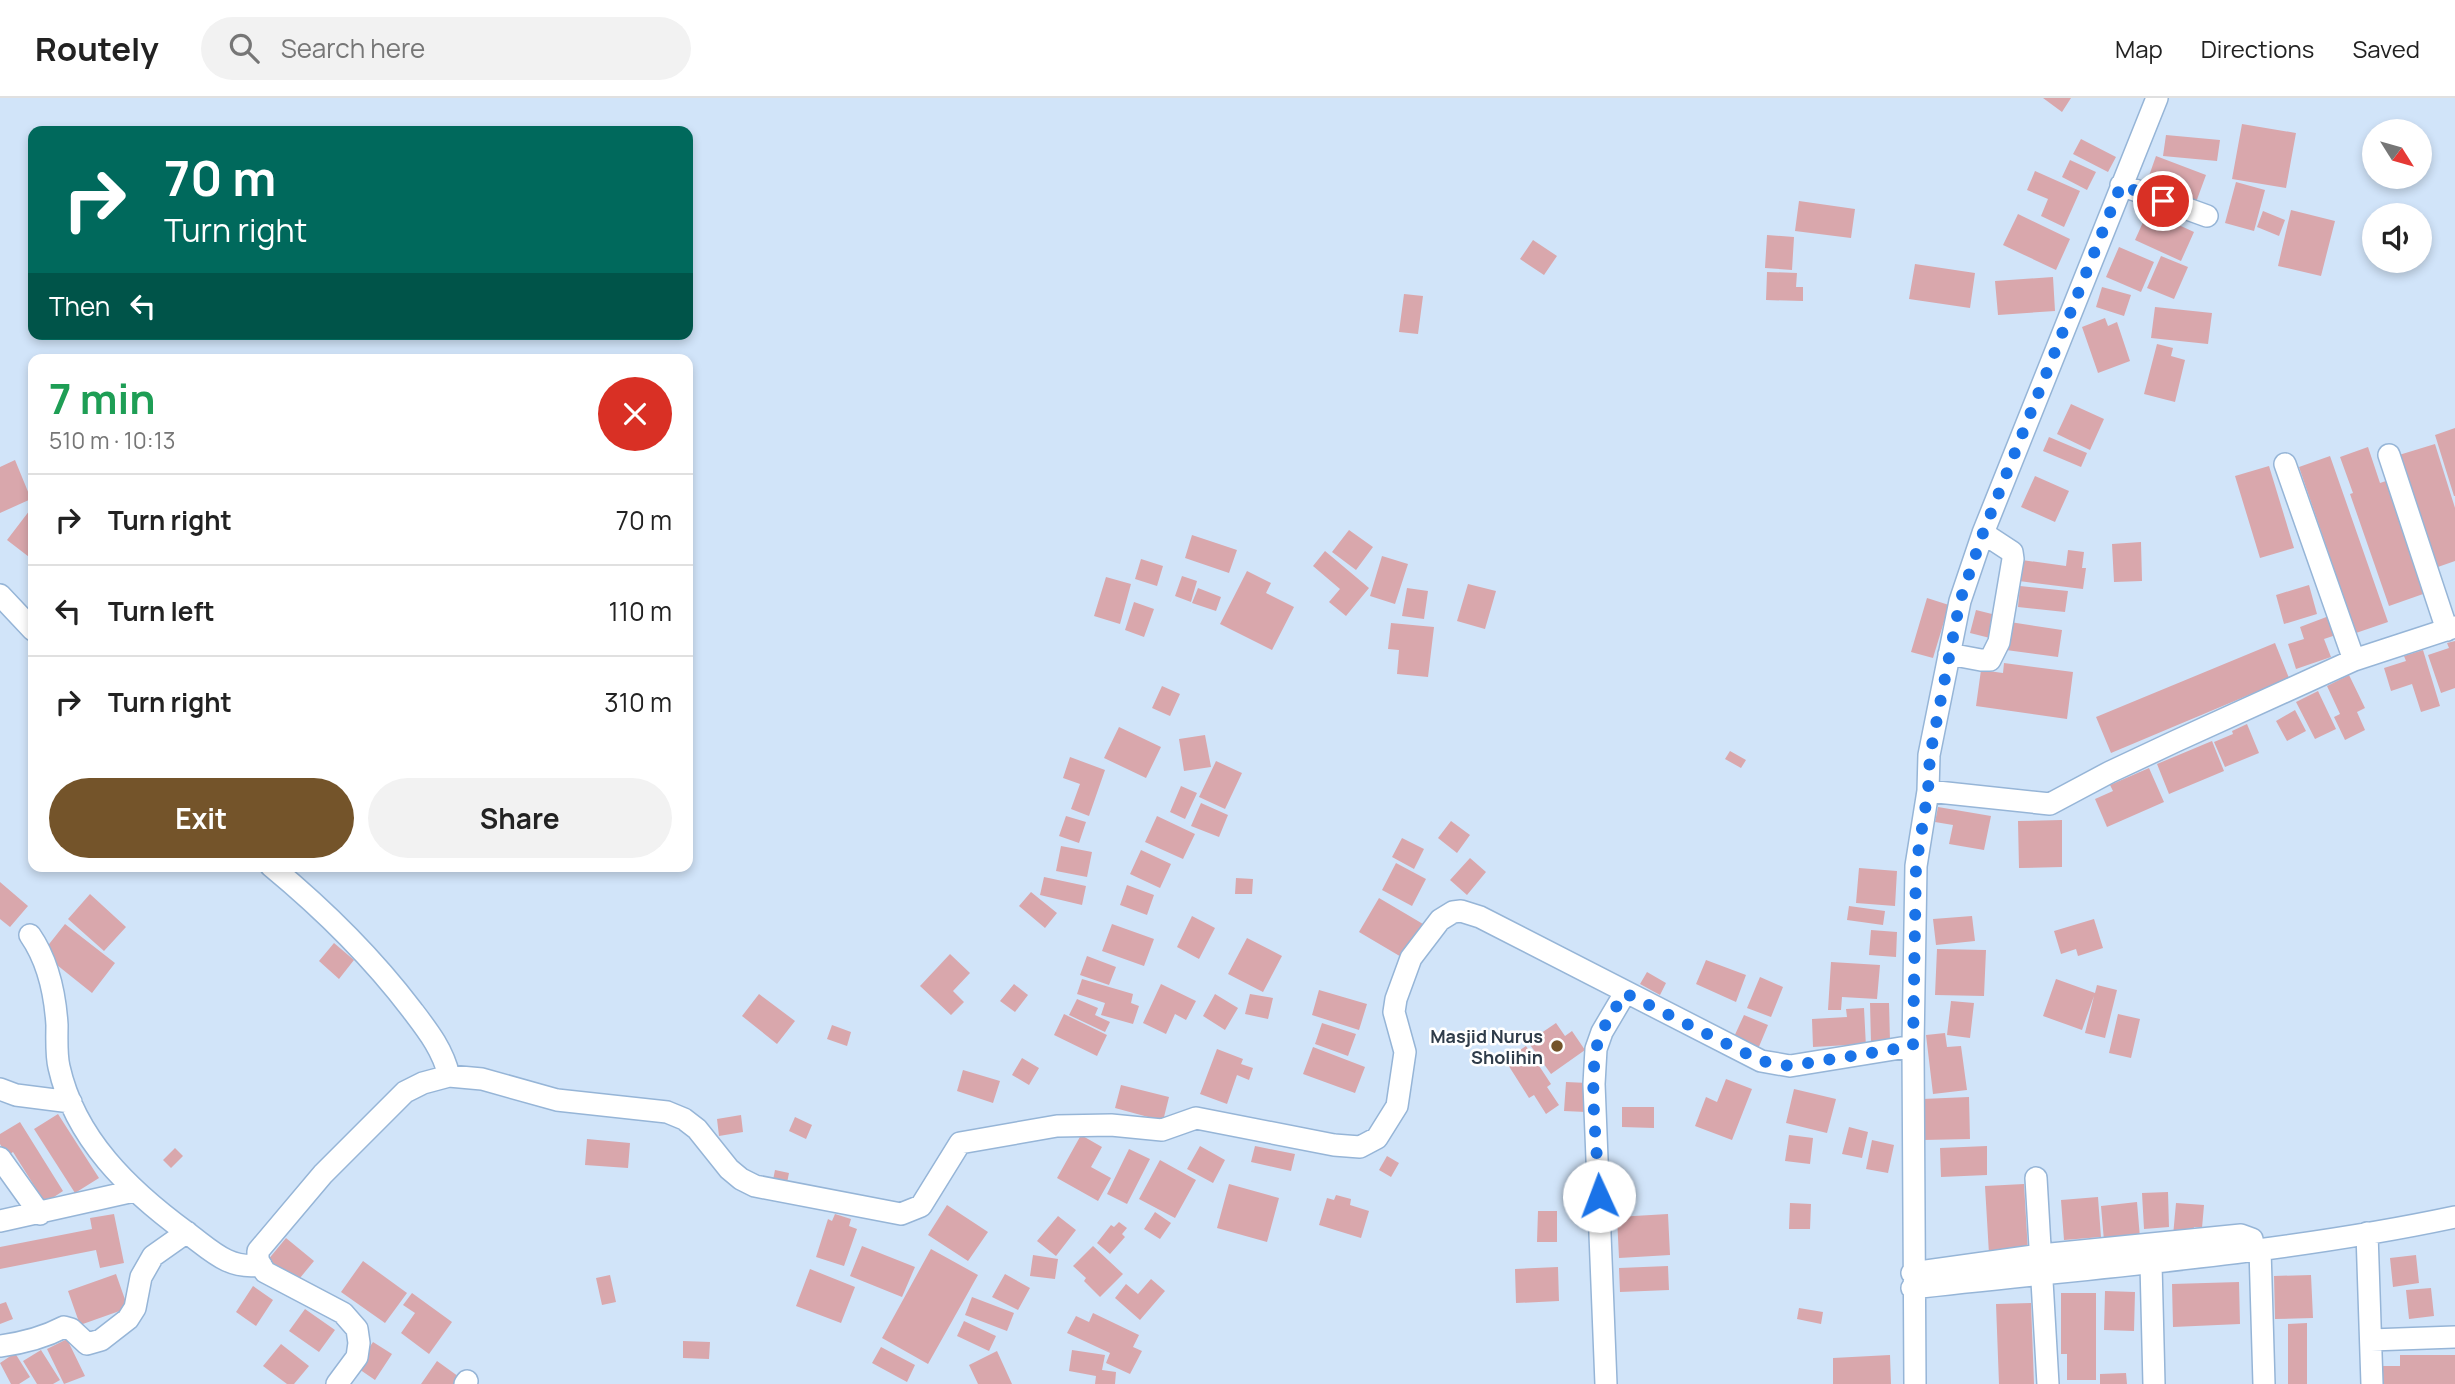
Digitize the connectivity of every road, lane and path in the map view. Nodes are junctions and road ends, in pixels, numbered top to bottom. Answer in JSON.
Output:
{"nodes":[{"id":1,"x":2157,"y":98,"type":"edge"},
{"id":2,"x":2121,"y":185,"type":"junction"},
{"id":3,"x":2207,"y":216,"type":"dead end"},
{"id":4,"x":2389,"y":455,"type":"dead end"},
{"id":5,"x":2286,"y":464,"type":"dead end"},
{"id":6,"x":1983,"y":533,"type":"junction"},
{"id":7,"x":0,"y":595,"type":"edge"},
{"id":8,"x":28,"y":625,"type":"edge"},
{"id":9,"x":2451,"y":628,"type":"edge"},
{"id":10,"x":1949,"y":654,"type":"junction"},
{"id":11,"x":2354,"y":660,"type":"junction"},
{"id":12,"x":1928,"y":791,"type":"junction"},
{"id":13,"x":278,"y":872,"type":"edge"},
{"id":14,"x":30,"y":934,"type":"dead end"},
{"id":15,"x":1625,"y":993,"type":"junction"},
{"id":16,"x":1913,"y":1046,"type":"junction"},
{"id":17,"x":449,"y":1076,"type":"junction"},
{"id":18,"x":0,"y":1089,"type":"edge"},
{"id":19,"x":71,"y":1102,"type":"junction"},
{"id":20,"x":0,"y":1158,"type":"edge"},
{"id":21,"x":2036,"y":1178,"type":"dead end"},
{"id":22,"x":134,"y":1191,"type":"junction"},
{"id":23,"x":40,"y":1214,"type":"junction"},
{"id":24,"x":2455,"y":1217,"type":"edge"},
{"id":25,"x":0,"y":1221,"type":"edge"},
{"id":26,"x":187,"y":1232,"type":"junction"},
{"id":27,"x":2367,"y":1233,"type":"junction"},
{"id":28,"x":2257,"y":1249,"type":"junction"},
{"id":29,"x":2151,"y":1264,"type":"junction"},
{"id":30,"x":261,"y":1265,"type":"junction"},
{"id":31,"x":2041,"y":1265,"type":"junction"},
{"id":32,"x":1912,"y":1280,"type":"junction"},
{"id":33,"x":2455,"y":1337,"type":"edge"},
{"id":34,"x":2371,"y":1340,"type":"junction"},
{"id":35,"x":0,"y":1346,"type":"edge"},
{"id":36,"x":337,"y":1384,"type":"edge"},
{"id":37,"x":1606,"y":1384,"type":"edge"},
{"id":38,"x":1915,"y":1384,"type":"edge"},
{"id":39,"x":2048,"y":1384,"type":"edge"},
{"id":40,"x":2154,"y":1384,"type":"edge"},
{"id":41,"x":2264,"y":1384,"type":"edge"},
{"id":42,"x":2372,"y":1384,"type":"edge"}],
"edges":[{"from":1,"to":2,"type":"street"},
{"from":2,"to":3,"type":"street"},
{"from":2,"to":6,"type":"street"},
{"from":4,"to":9,"type":"street"},
{"from":5,"to":11,"type":"street"},
{"from":6,"to":10,"type":"street"},
{"from":6,"to":10,"type":"street"},
{"from":7,"to":8,"type":"street"},
{"from":9,"to":11,"type":"street"},
{"from":10,"to":12,"type":"street"},
{"from":11,"to":12,"type":"street"},
{"from":12,"to":16,"type":"street"},
{"from":13,"to":17,"type":"street"},
{"from":14,"to":19,"type":"street"},
{"from":15,"to":16,"type":"street"},
{"from":15,"to":17,"type":"street"},
{"from":15,"to":37,"type":"street"},
{"from":16,"to":32,"type":"street"},
{"from":17,"to":30,"type":"street"},
{"from":18,"to":19,"type":"street"},
{"from":19,"to":22,"type":"street"},
{"from":20,"to":23,"type":"street"},
{"from":21,"to":31,"type":"street"},
{"from":22,"to":23,"type":"street"},
{"from":22,"to":26,"type":"street"},
{"from":23,"to":25,"type":"street"},
{"from":24,"to":27,"type":"street"},
{"from":26,"to":30,"type":"street"},
{"from":26,"to":35,"type":"street"},
{"from":27,"to":28,"type":"street"},
{"from":27,"to":34,"type":"street"},
{"from":28,"to":29,"type":"street"},
{"from":28,"to":31,"type":"street"},
{"from":28,"to":41,"type":"street"},
{"from":29,"to":31,"type":"street"},
{"from":29,"to":40,"type":"street"},
{"from":30,"to":36,"type":"street"},
{"from":31,"to":32,"type":"street"},
{"from":31,"to":39,"type":"street"},
{"from":32,"to":38,"type":"street"},
{"from":33,"to":34,"type":"street"},
{"from":34,"to":42,"type":"street"}]}
